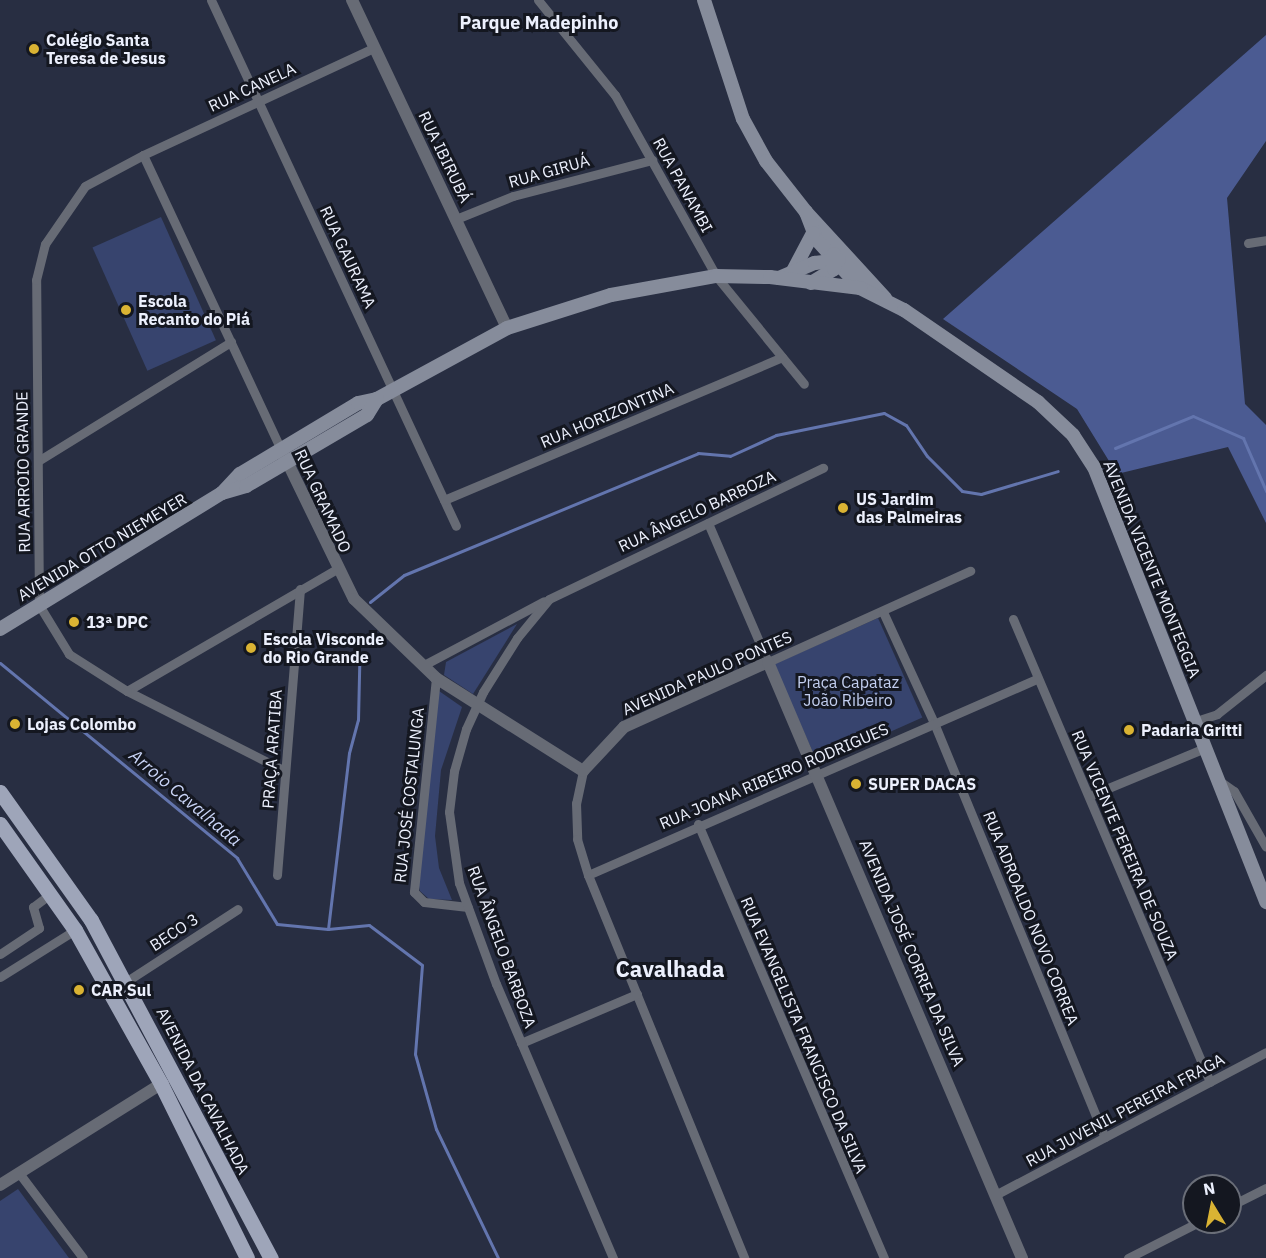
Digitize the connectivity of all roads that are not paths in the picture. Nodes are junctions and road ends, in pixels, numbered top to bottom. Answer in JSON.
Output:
{"nodes":[{"id":1,"x":212,"y":0,"type":"edge"},
{"id":2,"x":352,"y":0,"type":"edge"},
{"id":3,"x":538,"y":0,"type":"edge"},
{"id":4,"x":704,"y":0,"type":"edge"},
{"id":5,"x":374,"y":48,"type":"junction"},
{"id":6,"x":259,"y":100,"type":"junction"},
{"id":7,"x":143,"y":155,"type":"junction"},
{"id":8,"x":652,"y":160,"type":"junction"},
{"id":9,"x":456,"y":219,"type":"junction"},
{"id":10,"x":816,"y":228,"type":"junction"},
{"id":11,"x":1266,"y":240,"type":"edge"},
{"id":12,"x":1248,"y":243,"type":"dead end"},
{"id":13,"x":834,"y":260,"type":"junction"},
{"id":14,"x":793,"y":271,"type":"junction"},
{"id":15,"x":716,"y":276,"type":"junction"},
{"id":16,"x":779,"y":278,"type":"junction"},
{"id":17,"x":811,"y":284,"type":"junction"},
{"id":18,"x":865,"y":284,"type":"junction"},
{"id":19,"x":507,"y":328,"type":"junction"},
{"id":20,"x":231,"y":342,"type":"junction"},
{"id":21,"x":782,"y":357,"type":"junction"},
{"id":22,"x":804,"y":384,"type":"dead end"},
{"id":23,"x":393,"y":389,"type":"junction"},
{"id":24,"x":284,"y":455,"type":"junction"},
{"id":25,"x":38,"y":461,"type":"junction"},
{"id":26,"x":823,"y":468,"type":"dead end"},
{"id":27,"x":444,"y":500,"type":"junction"},
{"id":28,"x":708,"y":523,"type":"junction"},
{"id":29,"x":456,"y":526,"type":"dead end"},
{"id":30,"x":336,"y":569,"type":"junction"},
{"id":31,"x":970,"y":571,"type":"dead end"},
{"id":32,"x":300,"y":589,"type":"junction"},
{"id":33,"x":549,"y":599,"type":"junction"},
{"id":34,"x":39,"y":604,"type":"junction"},
{"id":35,"x":883,"y":612,"type":"junction"},
{"id":36,"x":1013,"y":620,"type":"dead end"},
{"id":37,"x":0,"y":629,"type":"edge"},
{"id":38,"x":768,"y":662,"type":"junction"},
{"id":39,"x":422,"y":666,"type":"junction"},
{"id":40,"x":1266,"y":675,"type":"edge"},
{"id":41,"x":435,"y":678,"type":"junction"},
{"id":42,"x":1038,"y":678,"type":"junction"},
{"id":43,"x":128,"y":691,"type":"junction"},
{"id":44,"x":476,"y":707,"type":"junction"},
{"id":45,"x":1196,"y":722,"type":"junction"},
{"id":46,"x":934,"y":723,"type":"junction"},
{"id":47,"x":1205,"y":748,"type":"junction"},
{"id":48,"x":285,"y":771,"type":"junction"},
{"id":49,"x":583,"y":771,"type":"junction"},
{"id":50,"x":817,"y":774,"type":"junction"},
{"id":51,"x":1216,"y":779,"type":"junction"},
{"id":52,"x":0,"y":792,"type":"edge"},
{"id":53,"x":1089,"y":796,"type":"junction"},
{"id":54,"x":0,"y":824,"type":"edge"},
{"id":55,"x":698,"y":824,"type":"junction"},
{"id":56,"x":1266,"y":847,"type":"edge"},
{"id":57,"x":588,"y":875,"type":"junction"},
{"id":58,"x":278,"y":876,"type":"dead end"},
{"id":59,"x":50,"y":894,"type":"junction"},
{"id":60,"x":1266,"y":902,"type":"edge"},
{"id":61,"x":468,"y":907,"type":"junction"},
{"id":62,"x":238,"y":909,"type":"dead end"},
{"id":63,"x":75,"y":930,"type":"junction"},
{"id":64,"x":0,"y":954,"type":"edge"},
{"id":65,"x":0,"y":977,"type":"edge"},
{"id":66,"x":127,"y":981,"type":"junction"},
{"id":67,"x":637,"y":994,"type":"junction"},
{"id":68,"x":521,"y":1043,"type":"junction"},
{"id":69,"x":1266,"y":1052,"type":"edge"},
{"id":70,"x":1210,"y":1082,"type":"junction"},
{"id":71,"x":160,"y":1084,"type":"junction"},
{"id":72,"x":1105,"y":1137,"type":"junction"},
{"id":73,"x":19,"y":1173,"type":"junction"},
{"id":74,"x":0,"y":1185,"type":"edge"},
{"id":75,"x":1266,"y":1188,"type":"edge"},
{"id":76,"x":997,"y":1194,"type":"junction"},
{"id":77,"x":1242,"y":1200,"type":"edge"},
{"id":78,"x":1182,"y":1231,"type":"edge"},
{"id":79,"x":1131,"y":1257,"type":"edge"},
{"id":80,"x":83,"y":1258,"type":"edge"},
{"id":81,"x":247,"y":1258,"type":"edge"},
{"id":82,"x":271,"y":1258,"type":"edge"},
{"id":83,"x":614,"y":1258,"type":"edge"},
{"id":84,"x":744,"y":1258,"type":"edge"},
{"id":85,"x":884,"y":1258,"type":"edge"},
{"id":86,"x":1022,"y":1258,"type":"edge"}],
"edges":[{"from":1,"to":6,"type":"street","name":"RUA GAURAMA"},
{"from":2,"to":5,"type":"street","name":"RUA IBIRUBÁ"},
{"from":3,"to":8,"type":"street","name":"RUA PANAMBI"},
{"from":4,"to":10,"type":"main road","name":"AVENIDA VICENTE MONTEGGIA"},
{"from":5,"to":6,"type":"street","name":"RUA CANELA"},
{"from":5,"to":9,"type":"street","name":"RUA IBIRUBÁ"},
{"from":6,"to":7,"type":"street","name":"RUA CANELA"},
{"from":6,"to":23,"type":"street","name":"RUA GAURAMA"},
{"from":7,"to":20,"type":"street","name":"RUA GRAMADO"},
{"from":7,"to":25,"type":"street","name":"RUA ARROIO GRANDE"},
{"from":8,"to":9,"type":"street","name":"RUA GIRUÁ"},
{"from":8,"to":15,"type":"street","name":"RUA PANAMBI"},
{"from":9,"to":19,"type":"street","name":"RUA IBIRUBÁ"},
{"from":10,"to":13,"type":"main road"},
{"from":10,"to":14,"type":"main road"},
{"from":10,"to":18,"type":"main road","name":"AVENIDA VICENTE MONTEGGIA"},
{"from":11,"to":12,"type":"street"},
{"from":13,"to":14,"type":"main road","name":"AVENIDA OTTO NIEMEYER"},
{"from":13,"to":17,"type":"main road"},
{"from":13,"to":18,"type":"main road"},
{"from":14,"to":16,"type":"main road","name":"AVENIDA OTTO NIEMEYER"},
{"from":15,"to":16,"type":"main road","name":"AVENIDA OTTO NIEMEYER"},
{"from":15,"to":19,"type":"main road","name":"AVENIDA OTTO NIEMEYER"},
{"from":15,"to":21,"type":"street","name":"RUA PANAMBI"},
{"from":16,"to":17,"type":"main road","name":"AVENIDA OTTO NIEMEYER"},
{"from":17,"to":18,"type":"main road","name":"AVENIDA OTTO NIEMEYER"},
{"from":18,"to":45,"type":"main road","name":"AVENIDA VICENTE MONTEGGIA"},
{"from":19,"to":23,"type":"main road","name":"AVENIDA OTTO NIEMEYER"},
{"from":20,"to":24,"type":"street","name":"RUA GRAMADO"},
{"from":20,"to":25,"type":"street"},
{"from":21,"to":22,"type":"street","name":"RUA PANAMBI"},
{"from":21,"to":27,"type":"street","name":"RUA HORIZONTINA"},
{"from":23,"to":24,"type":"main road","name":"AVENIDA OTTO NIEMEYER"},
{"from":23,"to":27,"type":"street","name":"RUA GAURAMA"},
{"from":24,"to":30,"type":"street","name":"RUA GRAMADO"},
{"from":24,"to":34,"type":"main road","name":"AVENIDA OTTO NIEMEYER"},
{"from":25,"to":34,"type":"street","name":"RUA ARROIO GRANDE"},
{"from":26,"to":28,"type":"street","name":"RUA ÂNGELO BARBOZA"},
{"from":27,"to":29,"type":"street","name":"RUA GAURAMA"},
{"from":28,"to":33,"type":"street","name":"RUA ÂNGELO BARBOZA"},
{"from":28,"to":38,"type":"street"},
{"from":30,"to":32,"type":"street"},
{"from":30,"to":39,"type":"street","name":"RUA GRAMADO"},
{"from":31,"to":35,"type":"street","name":"AVENIDA PAULO PONTES"},
{"from":32,"to":43,"type":"street"},
{"from":32,"to":48,"type":"street","name":"PRAÇA ARATIBA"},
{"from":33,"to":39,"type":"street"},
{"from":33,"to":44,"type":"street","name":"RUA ÂNGELO BARBOZA"},
{"from":34,"to":37,"type":"main road","name":"AVENIDA OTTO NIEMEYER"},
{"from":34,"to":43,"type":"street"},
{"from":35,"to":38,"type":"street","name":"AVENIDA PAULO PONTES"},
{"from":35,"to":46,"type":"street","name":"RUA ADROALDO NOVO CORREA"},
{"from":36,"to":42,"type":"street","name":"RUA VICENTE PEREIRA DE SOUZA"},
{"from":38,"to":49,"type":"street","name":"AVENIDA PAULO PONTES"},
{"from":38,"to":50,"type":"street","name":"AVENIDA JOSÉ CORREA DA SILVA"},
{"from":39,"to":41,"type":"street","name":"RUA GRAMADO"},
{"from":40,"to":45,"type":"street"},
{"from":41,"to":44,"type":"street","name":"RUA GRAMADO"},
{"from":41,"to":61,"type":"street","name":"RUA JOSÉ COSTALUNGA"},
{"from":42,"to":46,"type":"street","name":"RUA JOANA RIBEIRO RODRIGUES"},
{"from":42,"to":53,"type":"street","name":"RUA VICENTE PEREIRA DE SOUZA"},
{"from":43,"to":48,"type":"street"},
{"from":44,"to":49,"type":"street","name":"RUA GRAMADO"},
{"from":44,"to":61,"type":"street","name":"RUA ÂNGELO BARBOZA"},
{"from":45,"to":47,"type":"main road","name":"AVENIDA VICENTE MONTEGGIA"},
{"from":46,"to":50,"type":"street","name":"RUA JOANA RIBEIRO RODRIGUES"},
{"from":46,"to":72,"type":"street","name":"RUA ADROALDO NOVO CORREA"},
{"from":47,"to":51,"type":"main road","name":"AVENIDA VICENTE MONTEGGIA"},
{"from":47,"to":53,"type":"street"},
{"from":48,"to":58,"type":"street","name":"PRAÇA ARATIBA"},
{"from":49,"to":57,"type":"street"},
{"from":50,"to":55,"type":"street","name":"RUA JOANA RIBEIRO RODRIGUES"},
{"from":50,"to":76,"type":"street","name":"AVENIDA JOSÉ CORREA DA SILVA"},
{"from":51,"to":56,"type":"street"},
{"from":51,"to":60,"type":"main road","name":"AVENIDA VICENTE MONTEGGIA"},
{"from":52,"to":66,"type":"main road","name":"AVENIDA DA CAVALHADA"},
{"from":53,"to":70,"type":"street","name":"RUA VICENTE PEREIRA DE SOUZA"},
{"from":54,"to":59,"type":"main road"},
{"from":55,"to":57,"type":"street","name":"RUA JOANA RIBEIRO RODRIGUES"},
{"from":55,"to":85,"type":"street","name":"RUA EVANGELISTA FRANCISCO DA SILVA"},
{"from":57,"to":67,"type":"street"},
{"from":59,"to":63,"type":"main road"},
{"from":59,"to":64,"type":"street"},
{"from":61,"to":68,"type":"street","name":"RUA ÂNGELO BARBOZA"},
{"from":62,"to":66,"type":"street","name":"BECO 3"},
{"from":63,"to":65,"type":"street"},
{"from":63,"to":71,"type":"main road"},
{"from":66,"to":82,"type":"main road","name":"AVENIDA DA CAVALHADA"},
{"from":67,"to":68,"type":"street"},
{"from":67,"to":84,"type":"street"},
{"from":68,"to":83,"type":"street","name":"RUA ÂNGELO BARBOZA"},
{"from":69,"to":70,"type":"street","name":"RUA JUVENIL PEREIRA FRAGA"},
{"from":70,"to":72,"type":"street","name":"RUA JUVENIL PEREIRA FRAGA"},
{"from":71,"to":73,"type":"street"},
{"from":71,"to":81,"type":"main road"},
{"from":72,"to":76,"type":"street","name":"RUA JUVENIL PEREIRA FRAGA"},
{"from":73,"to":74,"type":"street"},
{"from":73,"to":80,"type":"street"},
{"from":75,"to":77,"type":"street"},
{"from":76,"to":86,"type":"street","name":"AVENIDA JOSÉ CORREA DA SILVA"},
{"from":78,"to":79,"type":"street"}]}
